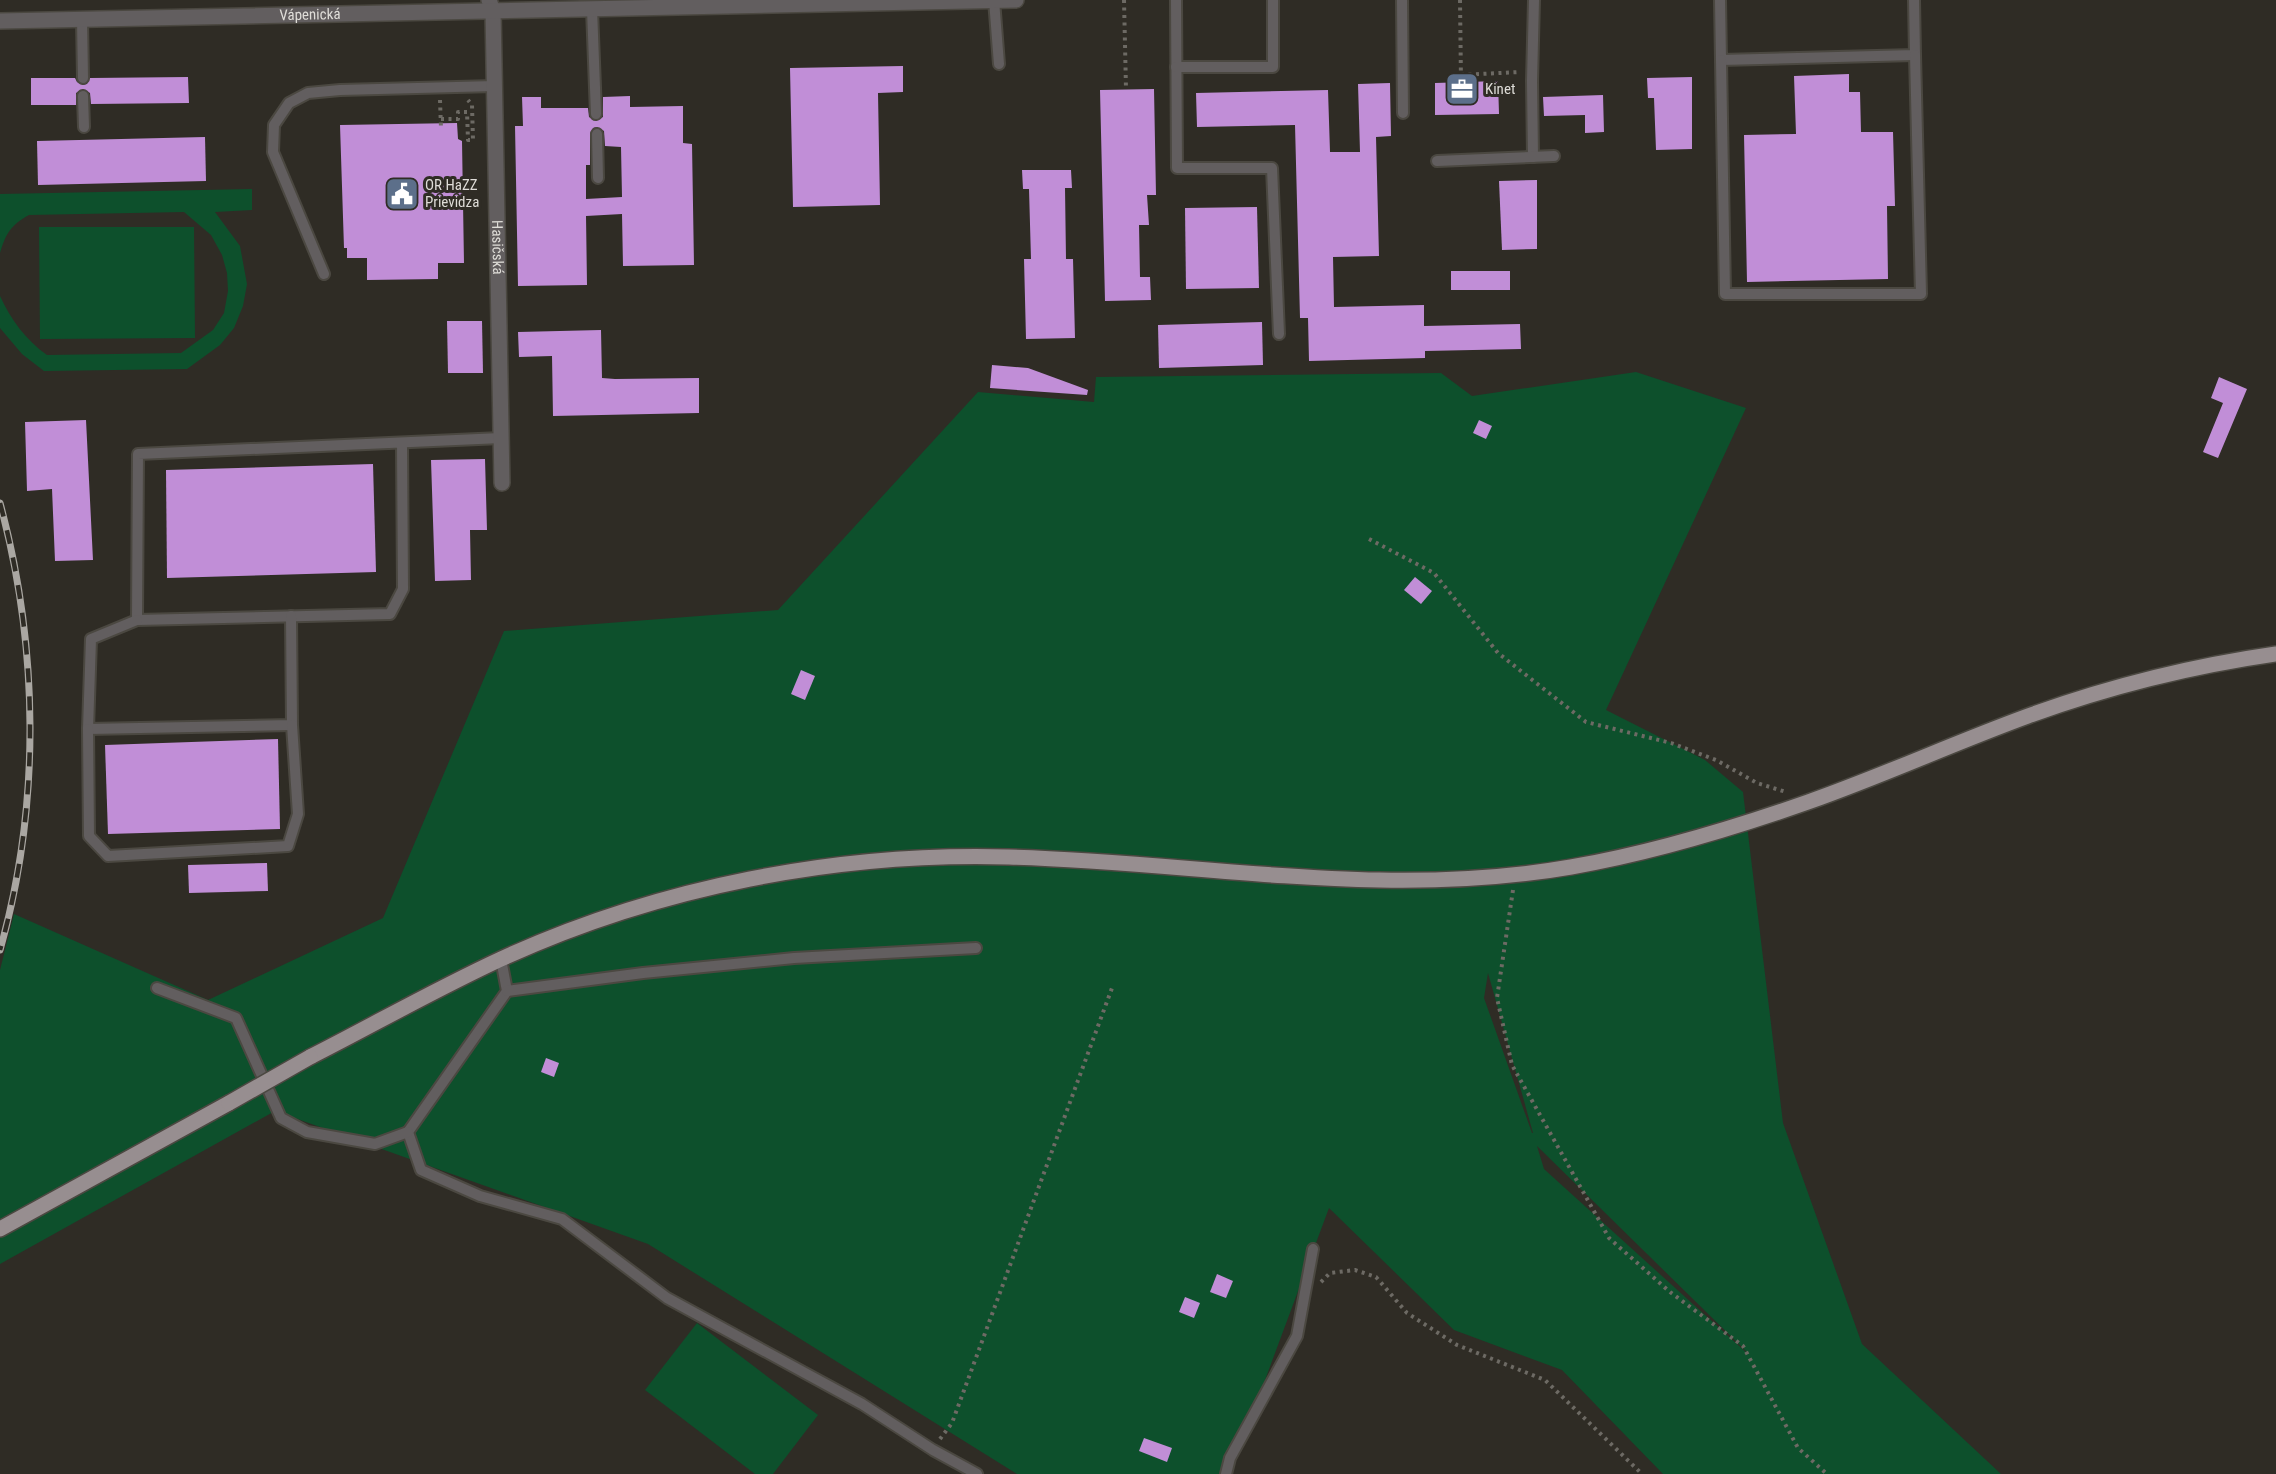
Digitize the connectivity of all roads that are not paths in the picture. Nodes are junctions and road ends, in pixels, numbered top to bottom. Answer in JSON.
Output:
{"nodes":[{"id":1,"x":994,"y":0,"type":"edge"},
{"id":2,"x":1016,"y":0,"type":"edge"},
{"id":3,"x":1176,"y":0,"type":"edge"},
{"id":4,"x":1273,"y":0,"type":"edge"},
{"id":5,"x":1402,"y":0,"type":"edge"},
{"id":6,"x":1534,"y":0,"type":"edge"},
{"id":7,"x":1720,"y":0,"type":"edge"},
{"id":8,"x":1914,"y":0,"type":"edge"},
{"id":9,"x":491,"y":5,"type":"edge"},
{"id":10,"x":592,"y":9,"type":"junction"},
{"id":11,"x":82,"y":20,"type":"junction"},
{"id":12,"x":0,"y":21,"type":"edge"},
{"id":13,"x":1915,"y":55,"type":"junction"},
{"id":14,"x":1721,"y":60,"type":"junction"},
{"id":15,"x":999,"y":64,"type":"dead end"},
{"id":16,"x":1176,"y":67,"type":"junction"},
{"id":17,"x":83,"y":78,"type":"dead end"},
{"id":18,"x":495,"y":86,"type":"junction"},
{"id":19,"x":83,"y":96,"type":"dead end"},
{"id":20,"x":1403,"y":113,"type":"dead end"},
{"id":21,"x":596,"y":114,"type":"dead end"},
{"id":22,"x":84,"y":127,"type":"dead end"},
{"id":23,"x":597,"y":134,"type":"dead end"},
{"id":24,"x":1554,"y":156,"type":"dead end"},
{"id":25,"x":1533,"y":157,"type":"junction"},
{"id":26,"x":1437,"y":160,"type":"dead end"},
{"id":27,"x":598,"y":178,"type":"dead end"},
{"id":28,"x":324,"y":274,"type":"dead end"},
{"id":29,"x":1279,"y":334,"type":"dead end"},
{"id":30,"x":501,"y":438,"type":"junction"},
{"id":31,"x":402,"y":443,"type":"junction"},
{"id":32,"x":502,"y":483,"type":"dead end"},
{"id":33,"x":291,"y":616,"type":"junction"},
{"id":34,"x":137,"y":620,"type":"junction"},
{"id":35,"x":2276,"y":654,"type":"edge"},
{"id":36,"x":292,"y":725,"type":"junction"},
{"id":37,"x":88,"y":729,"type":"junction"},
{"id":38,"x":976,"y":948,"type":"dead end"},
{"id":39,"x":501,"y":959,"type":"junction"},
{"id":40,"x":157,"y":988,"type":"dead end"},
{"id":41,"x":507,"y":991,"type":"junction"},
{"id":42,"x":408,"y":1132,"type":"junction"},
{"id":43,"x":0,"y":1229,"type":"edge"},
{"id":44,"x":1313,"y":1250,"type":"dead end"},
{"id":45,"x":977,"y":1474,"type":"edge"},
{"id":46,"x":1226,"y":1474,"type":"edge"}],
"edges":[{"from":1,"to":2,"type":"street","name":"Vápenická"},
{"from":1,"to":10,"type":"street","name":"Vápenická"},
{"from":1,"to":15,"type":"lane"},
{"from":3,"to":16,"type":"lane"},
{"from":4,"to":16,"type":"lane"},
{"from":5,"to":20,"type":"lane"},
{"from":6,"to":25,"type":"lane"},
{"from":7,"to":14,"type":"lane"},
{"from":8,"to":13,"type":"lane"},
{"from":9,"to":10,"type":"street","name":"Vápenická"},
{"from":9,"to":11,"type":"street","name":"Vápenická"},
{"from":9,"to":18,"type":"street","name":"Hasičská"},
{"from":10,"to":21,"type":"lane"},
{"from":11,"to":12,"type":"street","name":"Vápenická"},
{"from":11,"to":17,"type":"lane"},
{"from":13,"to":14,"type":"lane"},
{"from":13,"to":14,"type":"lane"},
{"from":16,"to":29,"type":"lane"},
{"from":18,"to":28,"type":"lane"},
{"from":18,"to":30,"type":"street","name":"Hasičská"},
{"from":19,"to":22,"type":"lane"},
{"from":23,"to":27,"type":"lane"},
{"from":24,"to":25,"type":"lane"},
{"from":25,"to":26,"type":"lane"},
{"from":30,"to":31,"type":"lane"},
{"from":30,"to":32,"type":"street","name":"Hasičská"},
{"from":31,"to":33,"type":"lane"},
{"from":31,"to":34,"type":"lane"},
{"from":33,"to":34,"type":"lane"},
{"from":33,"to":36,"type":"lane"},
{"from":34,"to":37,"type":"lane"},
{"from":35,"to":39,"type":"main road"},
{"from":36,"to":37,"type":"lane"},
{"from":36,"to":37,"type":"lane"},
{"from":38,"to":41,"type":"lane"},
{"from":39,"to":41,"type":"lane"},
{"from":39,"to":43,"type":"main road","bridge":true},
{"from":40,"to":42,"type":"lane"},
{"from":41,"to":42,"type":"lane"},
{"from":42,"to":45,"type":"lane"},
{"from":44,"to":46,"type":"lane"}]}
